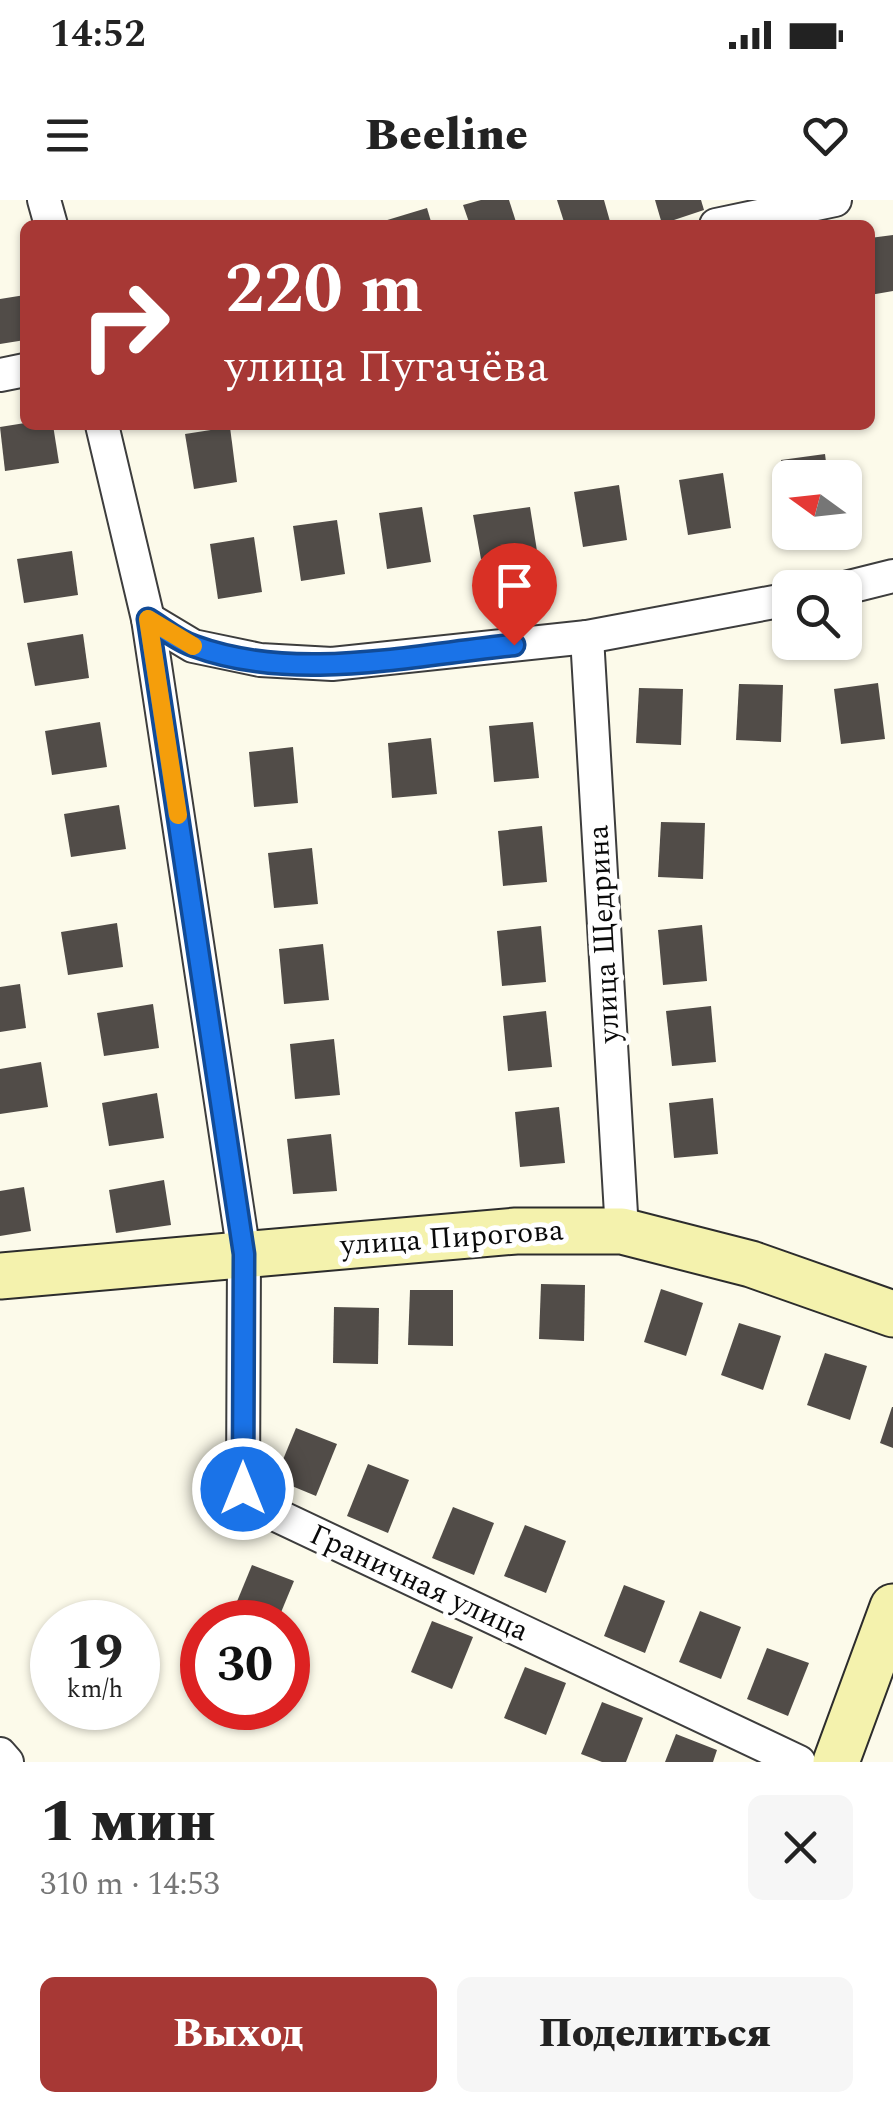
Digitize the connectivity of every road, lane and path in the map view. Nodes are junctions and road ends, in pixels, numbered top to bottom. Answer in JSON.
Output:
{"nodes":[{"id":1,"x":836,"y":200,"type":"edge"},
{"id":2,"x":740,"y":220,"type":"edge"},
{"id":3,"x":103,"y":430,"type":"edge"},
{"id":4,"x":893,"y":576,"type":"edge"},
{"id":5,"x":862,"y":584,"type":"edge"},
{"id":6,"x":772,"y":601,"type":"edge"},
{"id":7,"x":148,"y":619,"type":"junction"},
{"id":8,"x":587,"y":637,"type":"junction"},
{"id":9,"x":622,"y":1231,"type":"junction"},
{"id":10,"x":244,"y":1254,"type":"junction"},
{"id":11,"x":0,"y":1276,"type":"edge"},
{"id":12,"x":893,"y":1314,"type":"edge"},
{"id":13,"x":893,"y":1607,"type":"edge"},
{"id":14,"x":0,"y":1754,"type":"edge"},
{"id":15,"x":7,"y":1762,"type":"edge"},
{"id":16,"x":799,"y":1762,"type":"edge"},
{"id":17,"x":836,"y":1762,"type":"edge"}],
"edges":[{"from":1,"to":2,"type":"street"},
{"from":3,"to":7,"type":"street","name":"Граничная улица"},
{"from":4,"to":5,"type":"street"},
{"from":6,"to":8,"type":"street"},
{"from":7,"to":8,"type":"street"},
{"from":7,"to":10,"type":"street","name":"Граничная улица"},
{"from":8,"to":9,"type":"street","name":"улица Щедрина"},
{"from":9,"to":10,"type":"street","name":"улица Пирогова"},
{"from":9,"to":12,"type":"street","name":"улица Пирогова"},
{"from":10,"to":11,"type":"street","name":"улица Пирогова"},
{"from":10,"to":16,"type":"street","name":"Граничная улица"},
{"from":13,"to":17,"type":"street"},
{"from":14,"to":15,"type":"street"}]}
